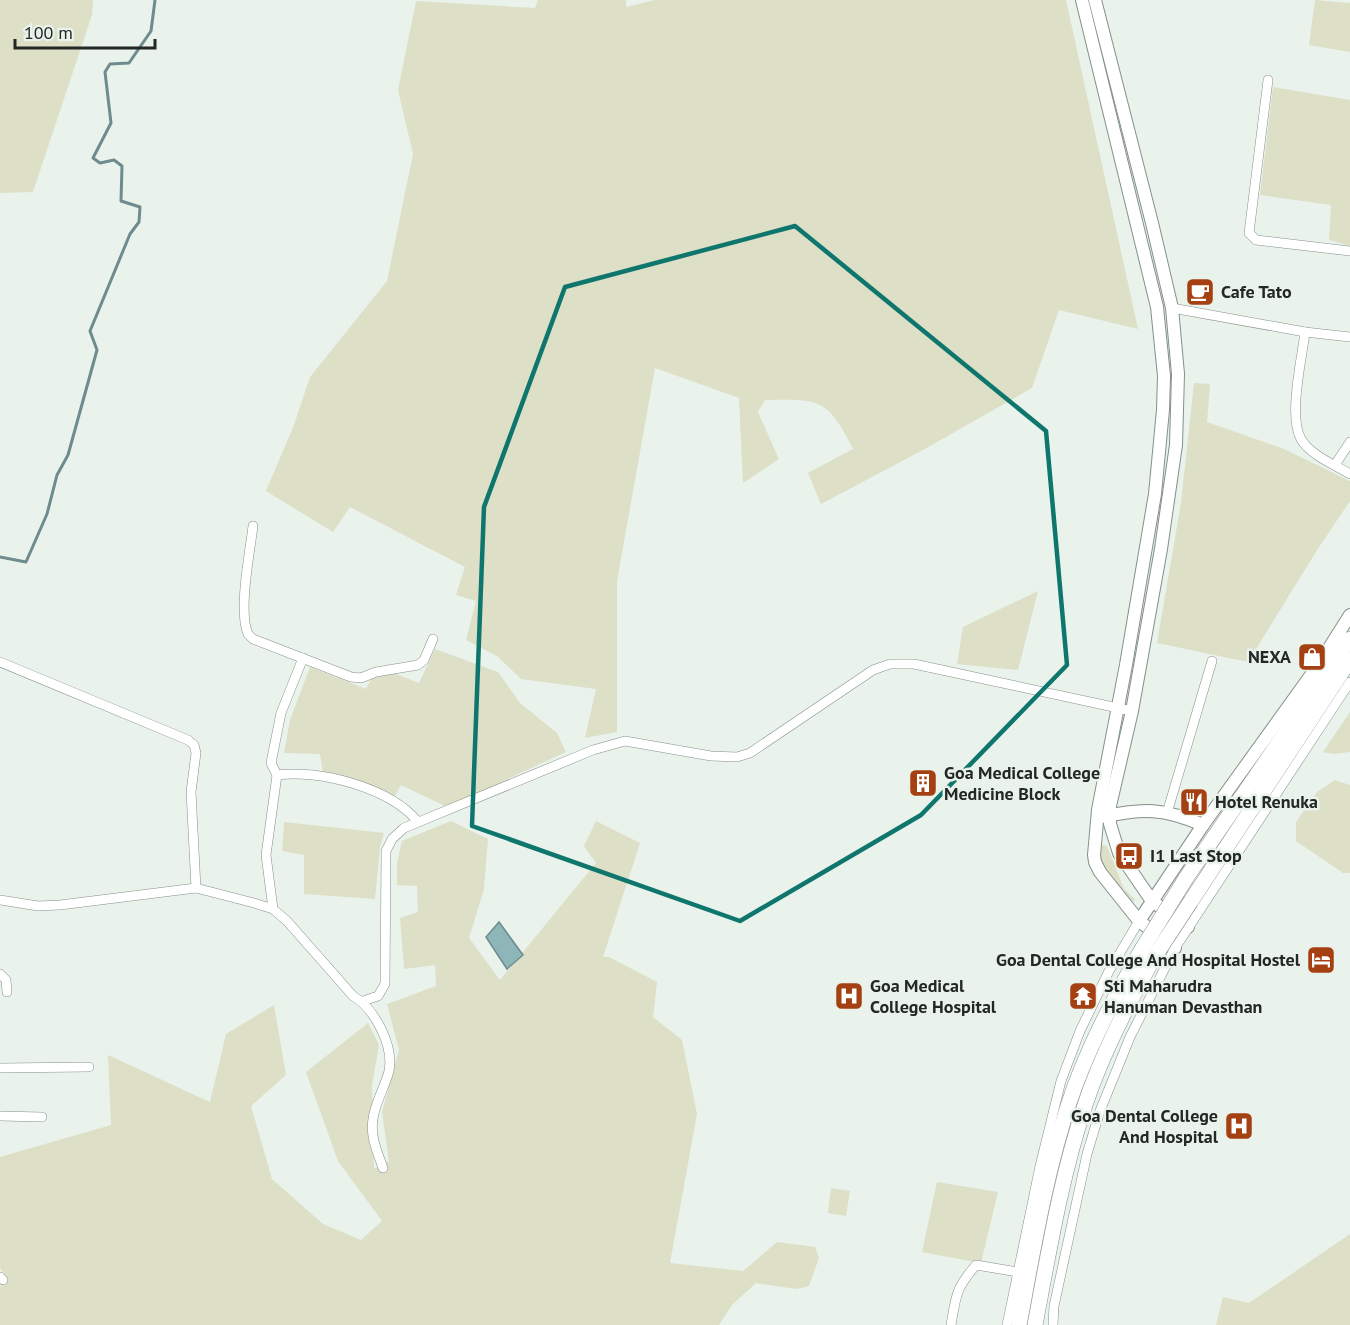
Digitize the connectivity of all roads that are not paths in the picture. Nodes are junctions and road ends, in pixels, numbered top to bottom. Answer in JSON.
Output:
{"nodes":[{"id":1,"x":1082,"y":0,"type":"edge"},
{"id":2,"x":1095,"y":0,"type":"edge"},
{"id":3,"x":1268,"y":80,"type":"dead end"},
{"id":4,"x":1350,"y":251,"type":"edge"},
{"id":5,"x":1172,"y":308,"type":"junction"},
{"id":6,"x":1305,"y":332,"type":"junction"},
{"id":7,"x":1350,"y":337,"type":"edge"},
{"id":8,"x":1350,"y":442,"type":"edge"},
{"id":9,"x":1335,"y":465,"type":"junction"},
{"id":10,"x":1350,"y":474,"type":"edge"},
{"id":11,"x":253,"y":526,"type":"dead end"},
{"id":12,"x":1350,"y":615,"type":"edge"},
{"id":13,"x":433,"y":639,"type":"dead end"},
{"id":14,"x":1350,"y":639,"type":"edge"},
{"id":15,"x":303,"y":658,"type":"junction"},
{"id":16,"x":1350,"y":660,"type":"edge"},
{"id":17,"x":0,"y":662,"type":"edge"},
{"id":18,"x":1212,"y":662,"type":"dead end"},
{"id":19,"x":1350,"y":682,"type":"edge"},
{"id":20,"x":1118,"y":708,"type":"junction"},
{"id":21,"x":1132,"y":711,"type":"junction"},
{"id":22,"x":277,"y":776,"type":"junction"},
{"id":23,"x":1167,"y":813,"type":"junction"},
{"id":24,"x":1109,"y":816,"type":"junction"},
{"id":25,"x":1097,"y":819,"type":"junction"},
{"id":26,"x":418,"y":822,"type":"junction"},
{"id":27,"x":1203,"y":825,"type":"junction"},
{"id":28,"x":196,"y":888,"type":"junction"},
{"id":29,"x":0,"y":900,"type":"edge"},
{"id":30,"x":1152,"y":901,"type":"junction"},
{"id":31,"x":273,"y":909,"type":"junction"},
{"id":32,"x":1139,"y":921,"type":"junction"},
{"id":33,"x":1188,"y":927,"type":"junction"},
{"id":34,"x":1175,"y":948,"type":"junction"},
{"id":35,"x":1147,"y":955,"type":"junction"},
{"id":36,"x":0,"y":974,"type":"edge"},
{"id":37,"x":7,"y":992,"type":"dead end"},
{"id":38,"x":363,"y":1001,"type":"junction"},
{"id":39,"x":89,"y":1067,"type":"dead end"},
{"id":40,"x":0,"y":1068,"type":"edge"},
{"id":41,"x":0,"y":1116,"type":"edge"},
{"id":42,"x":42,"y":1116,"type":"dead end"},
{"id":43,"x":383,"y":1168,"type":"dead end"},
{"id":44,"x":1018,"y":1272,"type":"junction"},
{"id":45,"x":951,"y":1325,"type":"edge"},
{"id":46,"x":1007,"y":1325,"type":"edge"},
{"id":47,"x":1019,"y":1325,"type":"edge"},
{"id":48,"x":1035,"y":1325,"type":"edge"},
{"id":49,"x":1053,"y":1325,"type":"edge"}],
"edges":[{"from":1,"to":20,"type":"main road"},
{"from":2,"to":5,"type":"main road"},
{"from":3,"to":4,"type":"street"},
{"from":5,"to":6,"type":"street"},
{"from":5,"to":21,"type":"main road"},
{"from":6,"to":7,"type":"street"},
{"from":6,"to":9,"type":"street"},
{"from":8,"to":9,"type":"street"},
{"from":9,"to":10,"type":"street"},
{"from":11,"to":15,"type":"street"},
{"from":12,"to":27,"type":"main road"},
{"from":13,"to":15,"type":"street"},
{"from":14,"to":35,"type":"highway","bridge":true},
{"from":15,"to":22,"type":"street"},
{"from":16,"to":35,"type":"highway","bridge":true},
{"from":17,"to":28,"type":"street"},
{"from":18,"to":23,"type":"street"},
{"from":19,"to":33,"type":"street"},
{"from":20,"to":21,"type":"street"},
{"from":20,"to":25,"type":"main road"},
{"from":20,"to":26,"type":"street"},
{"from":21,"to":24,"type":"main road"},
{"from":22,"to":26,"type":"street"},
{"from":22,"to":31,"type":"street"},
{"from":23,"to":24,"type":"main road"},
{"from":23,"to":27,"type":"main road"},
{"from":24,"to":25,"type":"main road"},
{"from":24,"to":30,"type":"main road"},
{"from":25,"to":32,"type":"main road"},
{"from":26,"to":38,"type":"street"},
{"from":27,"to":30,"type":"main road"},
{"from":28,"to":29,"type":"street"},
{"from":28,"to":31,"type":"street"},
{"from":30,"to":32,"type":"main road"},
{"from":30,"to":33,"type":"main road"},
{"from":31,"to":38,"type":"street"},
{"from":32,"to":34,"type":"main road"},
{"from":32,"to":44,"type":"street"},
{"from":33,"to":34,"type":"street"},
{"from":34,"to":49,"type":"street"},
{"from":35,"to":47,"type":"highway"},
{"from":35,"to":48,"type":"highway"},
{"from":36,"to":37,"type":"street"},
{"from":38,"to":43,"type":"street"},
{"from":39,"to":40,"type":"street"},
{"from":41,"to":42,"type":"street"},
{"from":44,"to":45,"type":"street"},
{"from":44,"to":46,"type":"street"}]}
